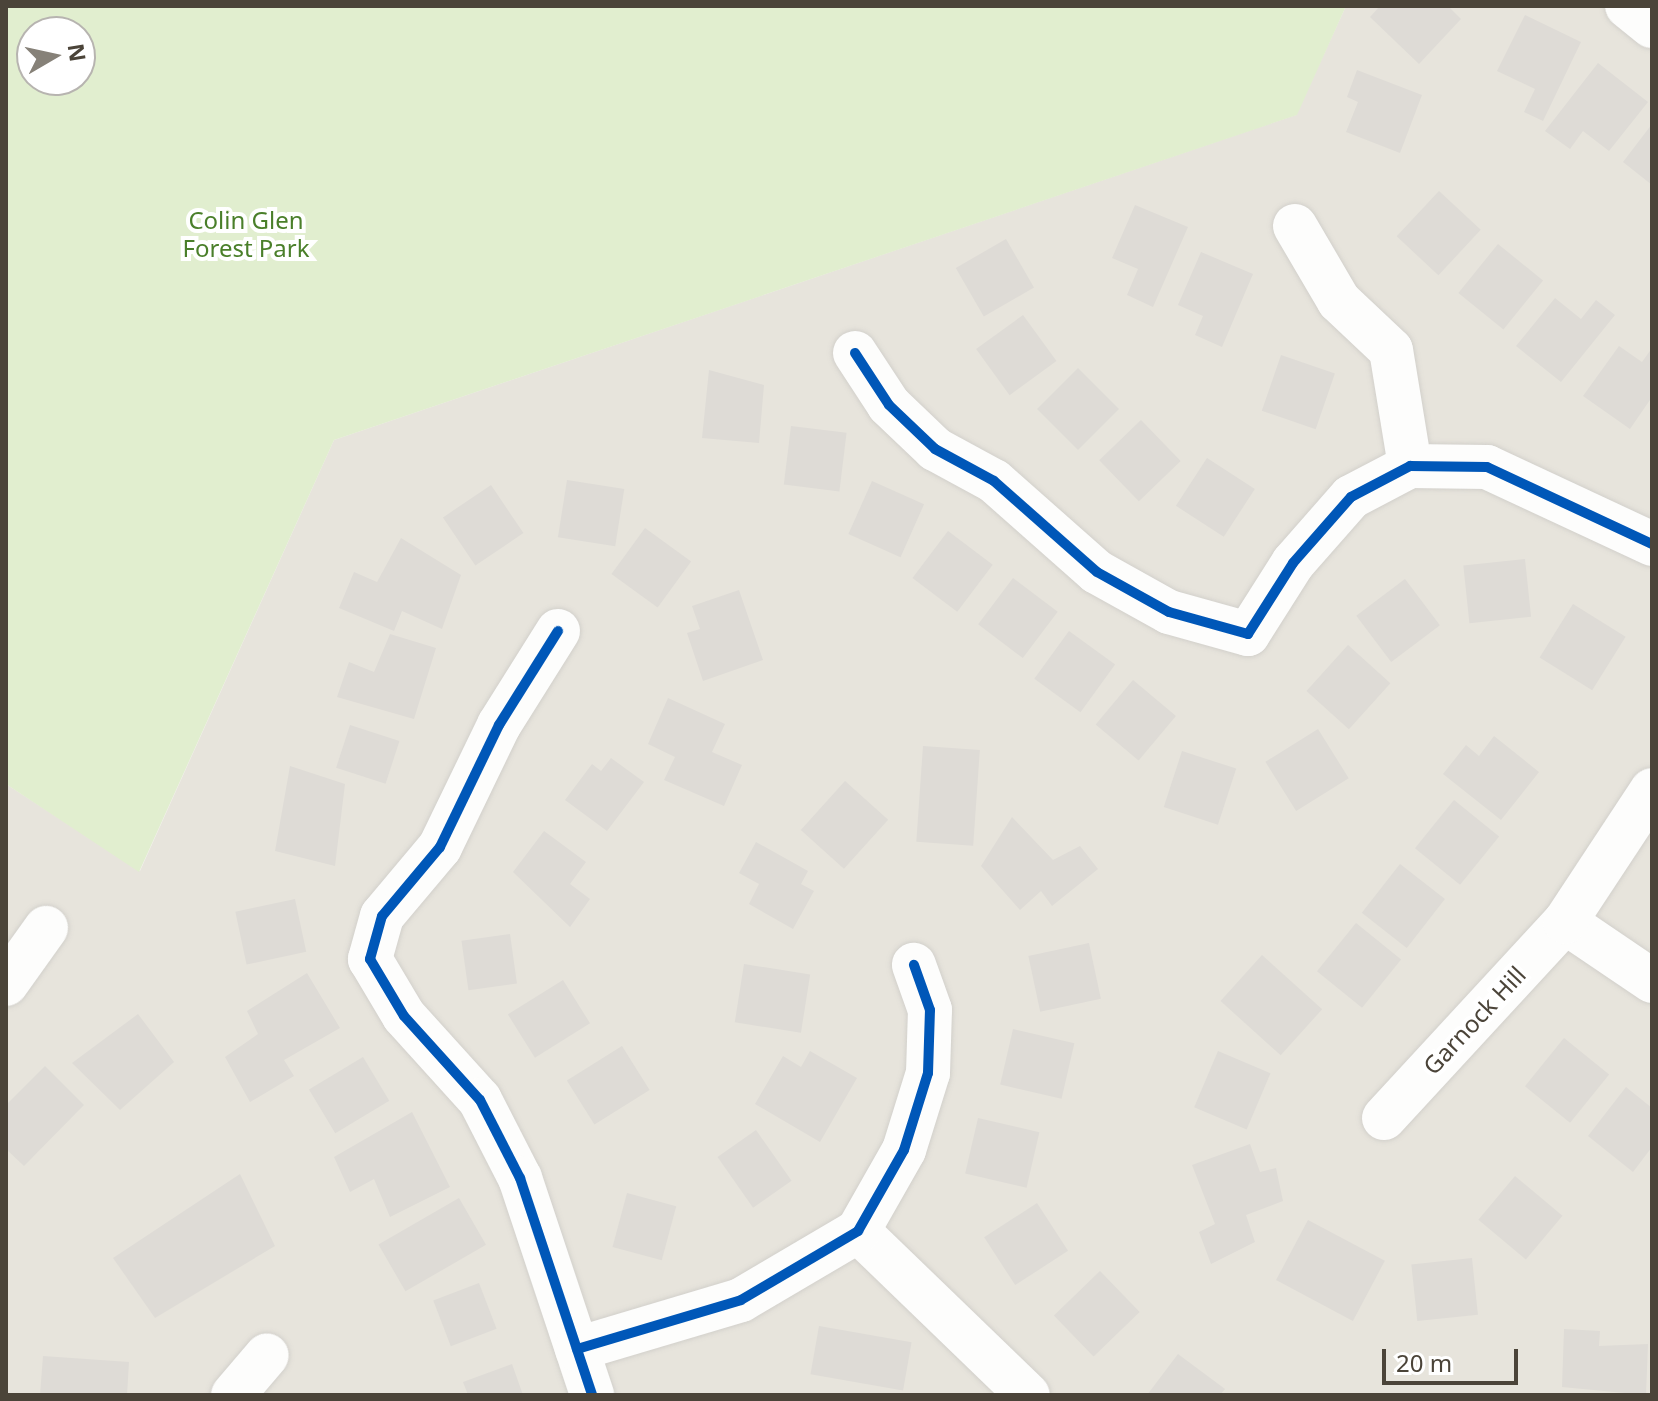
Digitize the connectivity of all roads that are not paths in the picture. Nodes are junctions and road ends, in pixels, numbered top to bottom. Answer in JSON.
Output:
{"nodes":[{"id":1,"x":1627,"y":6,"type":"edge"},
{"id":2,"x":1652,"y":26,"type":"edge"},
{"id":3,"x":1295,"y":226,"type":"dead end"},
{"id":4,"x":855,"y":353,"type":"dead end"},
{"id":5,"x":1410,"y":466,"type":"junction"},
{"id":6,"x":1652,"y":544,"type":"edge"},
{"id":7,"x":558,"y":631,"type":"dead end"},
{"id":8,"x":1652,"y":790,"type":"edge"},
{"id":9,"x":1565,"y":922,"type":"junction"},
{"id":10,"x":46,"y":928,"type":"dead end"},
{"id":11,"x":914,"y":965,"type":"dead end"},
{"id":12,"x":1652,"y":981,"type":"edge"},
{"id":13,"x":6,"y":984,"type":"edge"},
{"id":14,"x":1384,"y":1118,"type":"dead end"},
{"id":15,"x":858,"y":1231,"type":"junction"},
{"id":16,"x":577,"y":1349,"type":"junction"},
{"id":17,"x":267,"y":1355,"type":"dead end"},
{"id":18,"x":233,"y":1395,"type":"edge"},
{"id":19,"x":592,"y":1395,"type":"edge"},
{"id":20,"x":1028,"y":1395,"type":"edge"}],
"edges":[{"from":1,"to":2,"type":"street"},
{"from":3,"to":5,"type":"street"},
{"from":4,"to":5,"type":"street"},
{"from":5,"to":6,"type":"street"},
{"from":7,"to":16,"type":"street"},
{"from":8,"to":9,"type":"street","name":"Garnock Hill"},
{"from":9,"to":12,"type":"street"},
{"from":9,"to":14,"type":"street","name":"Garnock Hill"},
{"from":10,"to":13,"type":"street"},
{"from":11,"to":15,"type":"street"},
{"from":15,"to":16,"type":"street"},
{"from":15,"to":20,"type":"street"},
{"from":16,"to":19,"type":"street"},
{"from":17,"to":18,"type":"street"}]}
